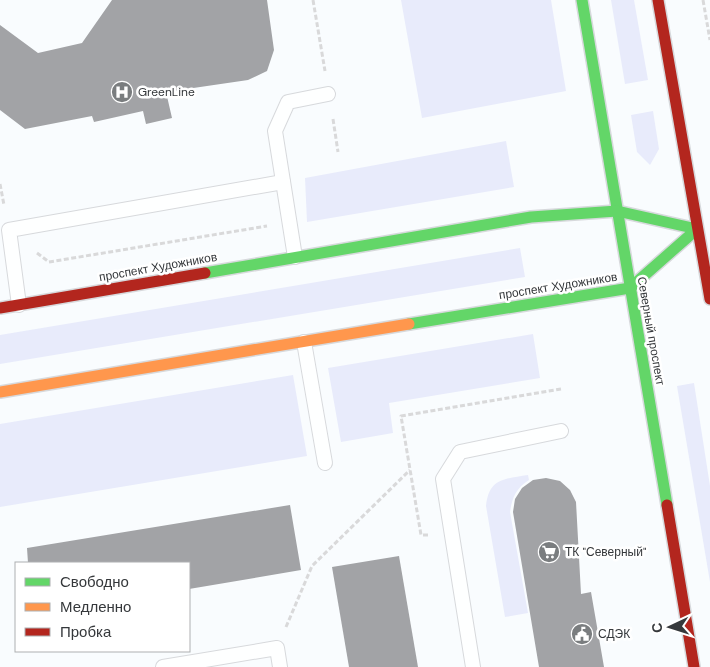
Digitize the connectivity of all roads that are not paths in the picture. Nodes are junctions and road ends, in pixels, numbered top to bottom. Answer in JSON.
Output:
{"nodes":[{"id":1,"x":582,"y":0,"type":"edge"},
{"id":2,"x":658,"y":0,"type":"edge"},
{"id":3,"x":328,"y":94,"type":"dead end"},
{"id":4,"x":283,"y":182,"type":"junction"},
{"id":5,"x":617,"y":211,"type":"junction"},
{"id":6,"x":697,"y":229,"type":"junction"},
{"id":7,"x":295,"y":258,"type":"junction"},
{"id":8,"x":630,"y":288,"type":"junction"},
{"id":9,"x":710,"y":299,"type":"edge"},
{"id":10,"x":19,"y":304,"type":"junction"},
{"id":11,"x":0,"y":308,"type":"edge"},
{"id":12,"x":304,"y":342,"type":"junction"},
{"id":13,"x":0,"y":392,"type":"edge"},
{"id":14,"x":561,"y":431,"type":"dead end"},
{"id":15,"x":325,"y":463,"type":"dead end"},
{"id":16,"x":163,"y":667,"type":"edge"},
{"id":17,"x":280,"y":667,"type":"edge"},
{"id":18,"x":473,"y":667,"type":"edge"},
{"id":19,"x":694,"y":667,"type":"edge"}],
"edges":[{"from":1,"to":5,"type":"street","name":"Северный проспект"},
{"from":2,"to":6,"type":"street"},
{"from":3,"to":4,"type":"lane"},
{"from":4,"to":7,"type":"lane"},
{"from":4,"to":10,"type":"lane"},
{"from":5,"to":6,"type":"street","name":"проспект Художников"},
{"from":5,"to":7,"type":"street","name":"проспект Художников"},
{"from":5,"to":8,"type":"street","name":"Северный проспект"},
{"from":6,"to":8,"type":"street","name":"проспект Художников"},
{"from":6,"to":9,"type":"street"},
{"from":7,"to":10,"type":"street","name":"проспект Художников"},
{"from":8,"to":12,"type":"street","name":"проспект Художников"},
{"from":8,"to":19,"type":"street","name":"Северный проспект"},
{"from":10,"to":11,"type":"street","name":"проспект Художников"},
{"from":12,"to":13,"type":"street","name":"проспект Художников"},
{"from":12,"to":15,"type":"lane"},
{"from":14,"to":18,"type":"lane"},
{"from":16,"to":17,"type":"lane"}]}
